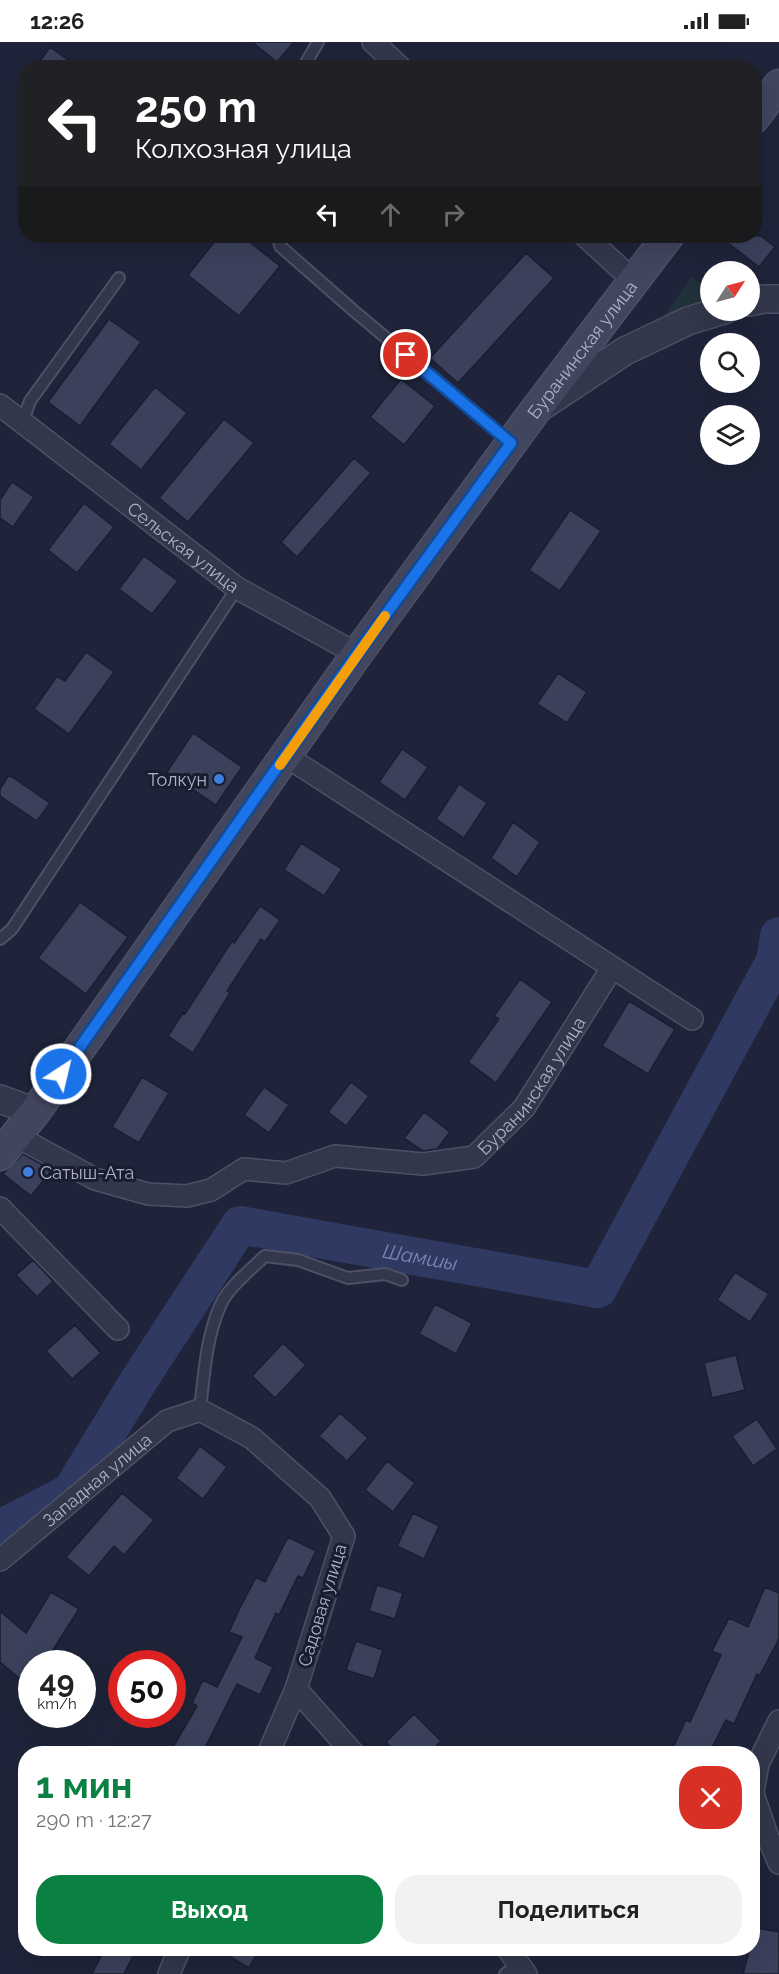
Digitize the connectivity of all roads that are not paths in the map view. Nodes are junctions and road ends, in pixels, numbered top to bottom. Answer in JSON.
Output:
{"nodes":[{"id":1,"x":318,"y":42,"type":"edge"},
{"id":2,"x":373,"y":42,"type":"edge"},
{"id":3,"x":308,"y":60,"type":"edge"},
{"id":4,"x":392,"y":60,"type":"edge"},
{"id":5,"x":779,"y":85,"type":"edge"},
{"id":6,"x":762,"y":107,"type":"edge"},
{"id":7,"x":279,"y":243,"type":"edge"},
{"id":8,"x":593,"y":243,"type":"edge"},
{"id":9,"x":663,"y":243,"type":"edge"},
{"id":10,"x":119,"y":278,"type":"dead end"},
{"id":11,"x":634,"y":281,"type":"junction"},
{"id":12,"x":779,"y":299,"type":"edge"},
{"id":13,"x":760,"y":300,"type":"edge"},
{"id":14,"x":700,"y":317,"type":"edge"},
{"id":15,"x":534,"y":412,"type":"junction"},
{"id":16,"x":8,"y":416,"type":"edge"},
{"id":17,"x":511,"y":443,"type":"junction"},
{"id":18,"x":237,"y":588,"type":"junction"},
{"id":19,"x":357,"y":654,"type":"junction"},
{"id":20,"x":286,"y":756,"type":"junction"},
{"id":21,"x":0,"y":939,"type":"edge"},
{"id":22,"x":612,"y":968,"type":"junction"},
{"id":23,"x":692,"y":1019,"type":"dead end"},
{"id":24,"x":0,"y":1099,"type":"edge"},
{"id":25,"x":35,"y":1112,"type":"junction"},
{"id":26,"x":8,"y":1146,"type":"edge"},
{"id":27,"x":0,"y":1208,"type":"edge"},
{"id":28,"x":402,"y":1280,"type":"dead end"},
{"id":29,"x":118,"y":1329,"type":"dead end"},
{"id":30,"x":200,"y":1410,"type":"junction"},
{"id":31,"x":0,"y":1560,"type":"edge"},
{"id":32,"x":296,"y":1689,"type":"junction"},
{"id":33,"x":779,"y":1721,"type":"edge"},
{"id":34,"x":271,"y":1746,"type":"edge"},
{"id":35,"x":347,"y":1746,"type":"edge"},
{"id":36,"x":760,"y":1760,"type":"edge"},
{"id":37,"x":760,"y":1811,"type":"edge"},
{"id":38,"x":777,"y":1854,"type":"edge"},
{"id":39,"x":177,"y":1956,"type":"edge"},
{"id":40,"x":169,"y":1974,"type":"edge"}],
"edges":[{"from":1,"to":3,"type":"lane"},
{"from":2,"to":4,"type":"street"},
{"from":5,"to":6,"type":"main road"},
{"from":7,"to":17,"type":"lane"},
{"from":8,"to":11,"type":"street"},
{"from":9,"to":11,"type":"main road","name":"Буранинская улица"},
{"from":10,"to":16,"type":"lane","name":"Сельская улица"},
{"from":11,"to":15,"type":"main road","name":"Буранинская улица"},
{"from":12,"to":13,"type":"street"},
{"from":14,"to":15,"type":"street"},
{"from":15,"to":17,"type":"main road","name":"Буранинская улица"},
{"from":16,"to":18,"type":"street","name":"Сельская улица"},
{"from":17,"to":19,"type":"main road","name":"Буранинская улица"},
{"from":18,"to":19,"type":"street","name":"Сельская улица"},
{"from":18,"to":21,"type":"lane"},
{"from":19,"to":20,"type":"main road","name":"Буранинская улица"},
{"from":20,"to":22,"type":"street"},
{"from":20,"to":25,"type":"main road","name":"Буранинская улица"},
{"from":22,"to":23,"type":"street"},
{"from":22,"to":26,"type":"street","name":"Буранинская улица"},
{"from":24,"to":25,"type":"street"},
{"from":25,"to":26,"type":"main road","name":"Буранинская улица"},
{"from":27,"to":29,"type":"street"},
{"from":28,"to":30,"type":"lane"},
{"from":30,"to":31,"type":"street","name":"Западная улица"},
{"from":30,"to":32,"type":"street","name":"Садовая улица"},
{"from":32,"to":34,"type":"street","name":"Садовая улица"},
{"from":32,"to":35,"type":"street"},
{"from":33,"to":36,"type":"street"},
{"from":37,"to":38,"type":"street"},
{"from":39,"to":40,"type":"street"}]}
